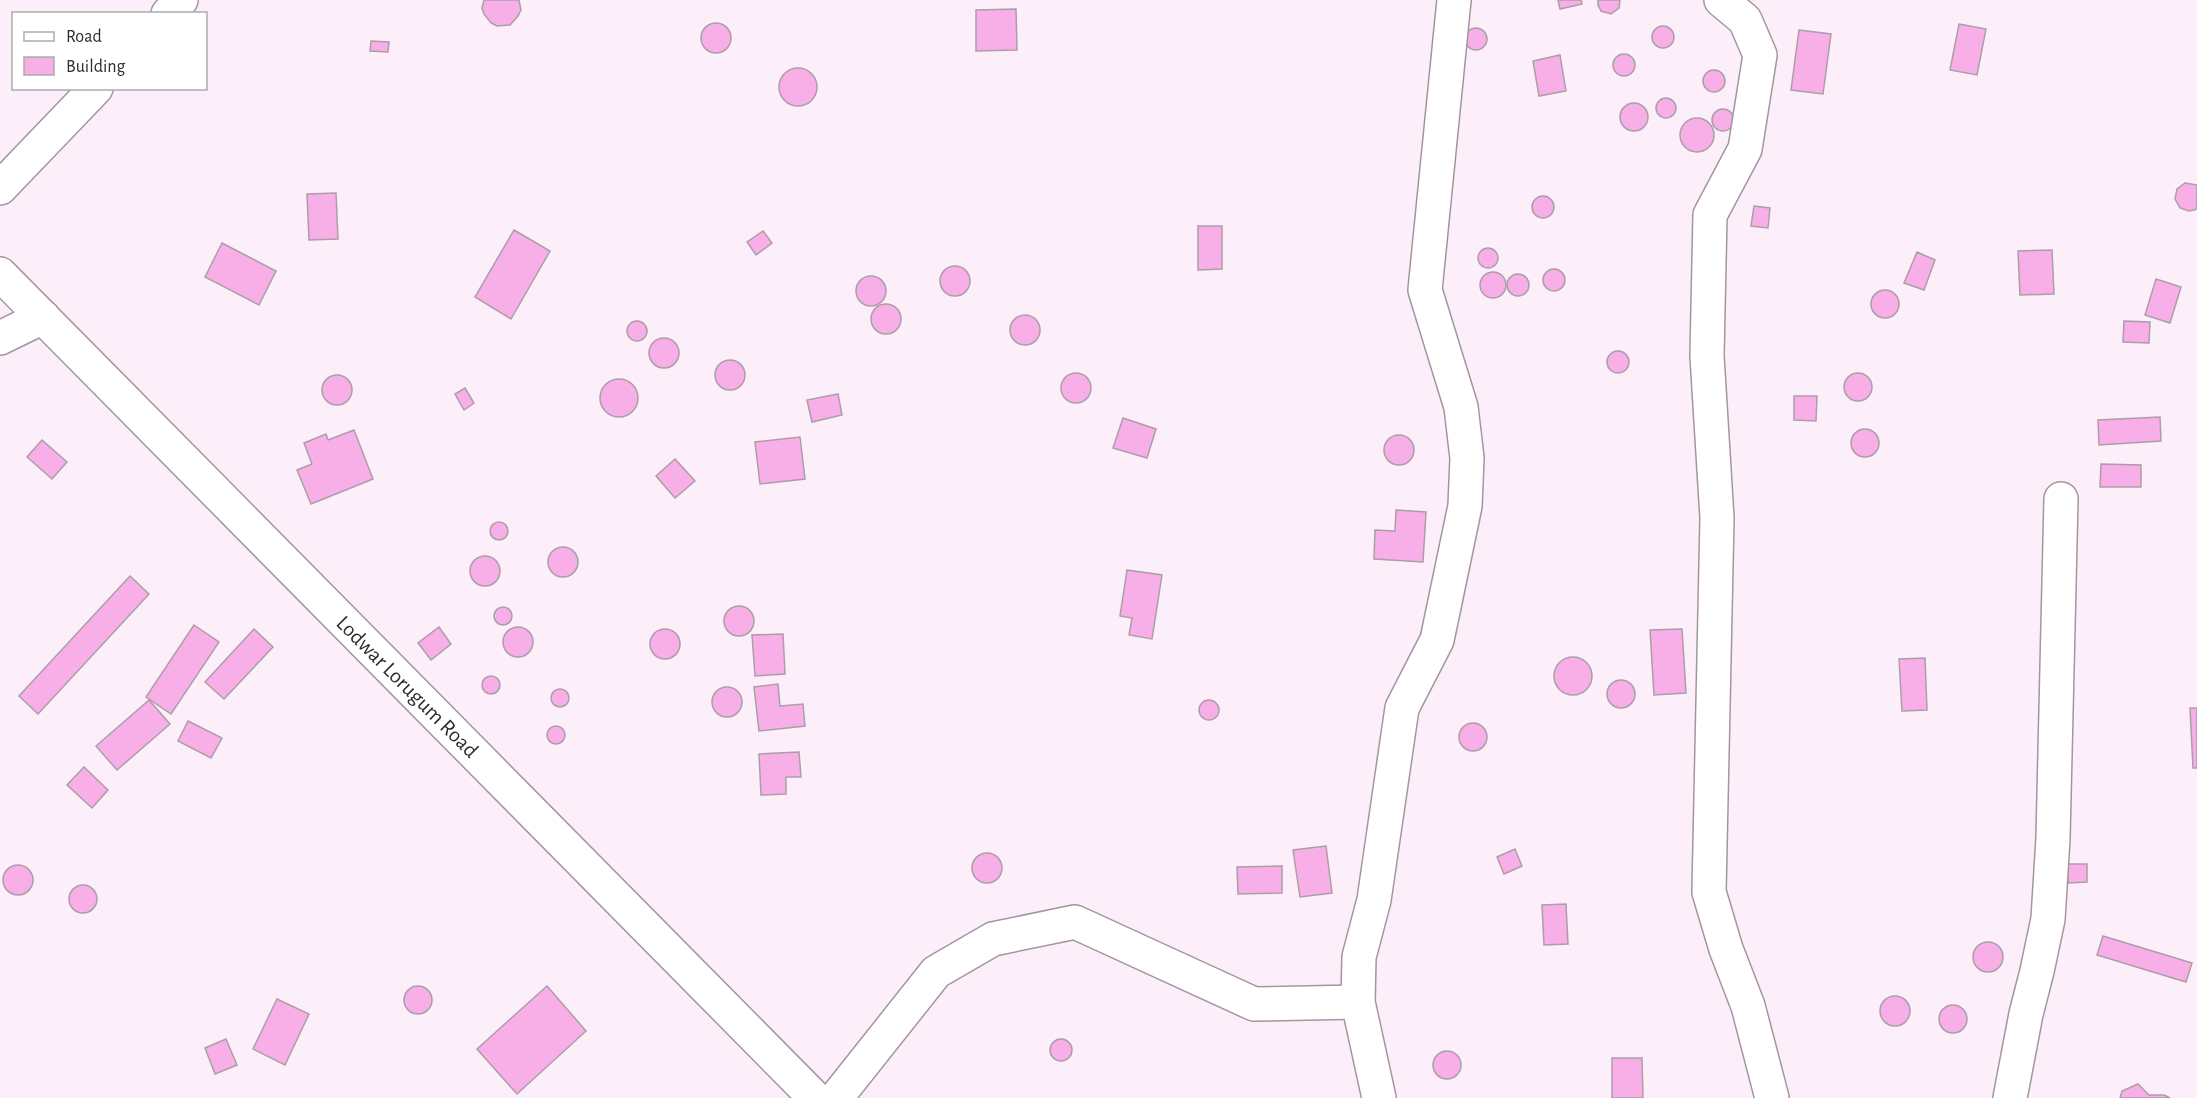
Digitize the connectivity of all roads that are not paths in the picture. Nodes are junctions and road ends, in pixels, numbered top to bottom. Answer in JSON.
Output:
{"nodes":[{"id":1,"x":181,"y":0,"type":"edge"},
{"id":2,"x":1454,"y":0,"type":"edge"},
{"id":3,"x":1721,"y":0,"type":"edge"},
{"id":4,"x":170,"y":12,"type":"edge"},
{"id":5,"x":94,"y":90,"type":"edge"},
{"id":6,"x":0,"y":188,"type":"edge"},
{"id":7,"x":0,"y":274,"type":"edge"},
{"id":8,"x":43,"y":317,"type":"junction"},
{"id":9,"x":0,"y":338,"type":"edge"},
{"id":10,"x":2061,"y":499,"type":"dead end"},
{"id":11,"x":1358,"y":1002,"type":"junction"},
{"id":12,"x":815,"y":1098,"type":"edge"},
{"id":13,"x":836,"y":1098,"type":"edge"},
{"id":14,"x":1379,"y":1098,"type":"edge"},
{"id":15,"x":1772,"y":1098,"type":"edge"},
{"id":16,"x":2010,"y":1098,"type":"edge"}],
"edges":[{"from":1,"to":4,"type":"street"},
{"from":2,"to":11,"type":"street"},
{"from":3,"to":15,"type":"street"},
{"from":5,"to":6,"type":"street"},
{"from":7,"to":8,"type":"street","name":"Lodwar Lorugum Road"},
{"from":8,"to":9,"type":"street"},
{"from":8,"to":12,"type":"street","name":"Lodwar Lorugum Road"},
{"from":10,"to":16,"type":"street"},
{"from":11,"to":13,"type":"street"},
{"from":11,"to":14,"type":"street"}]}
